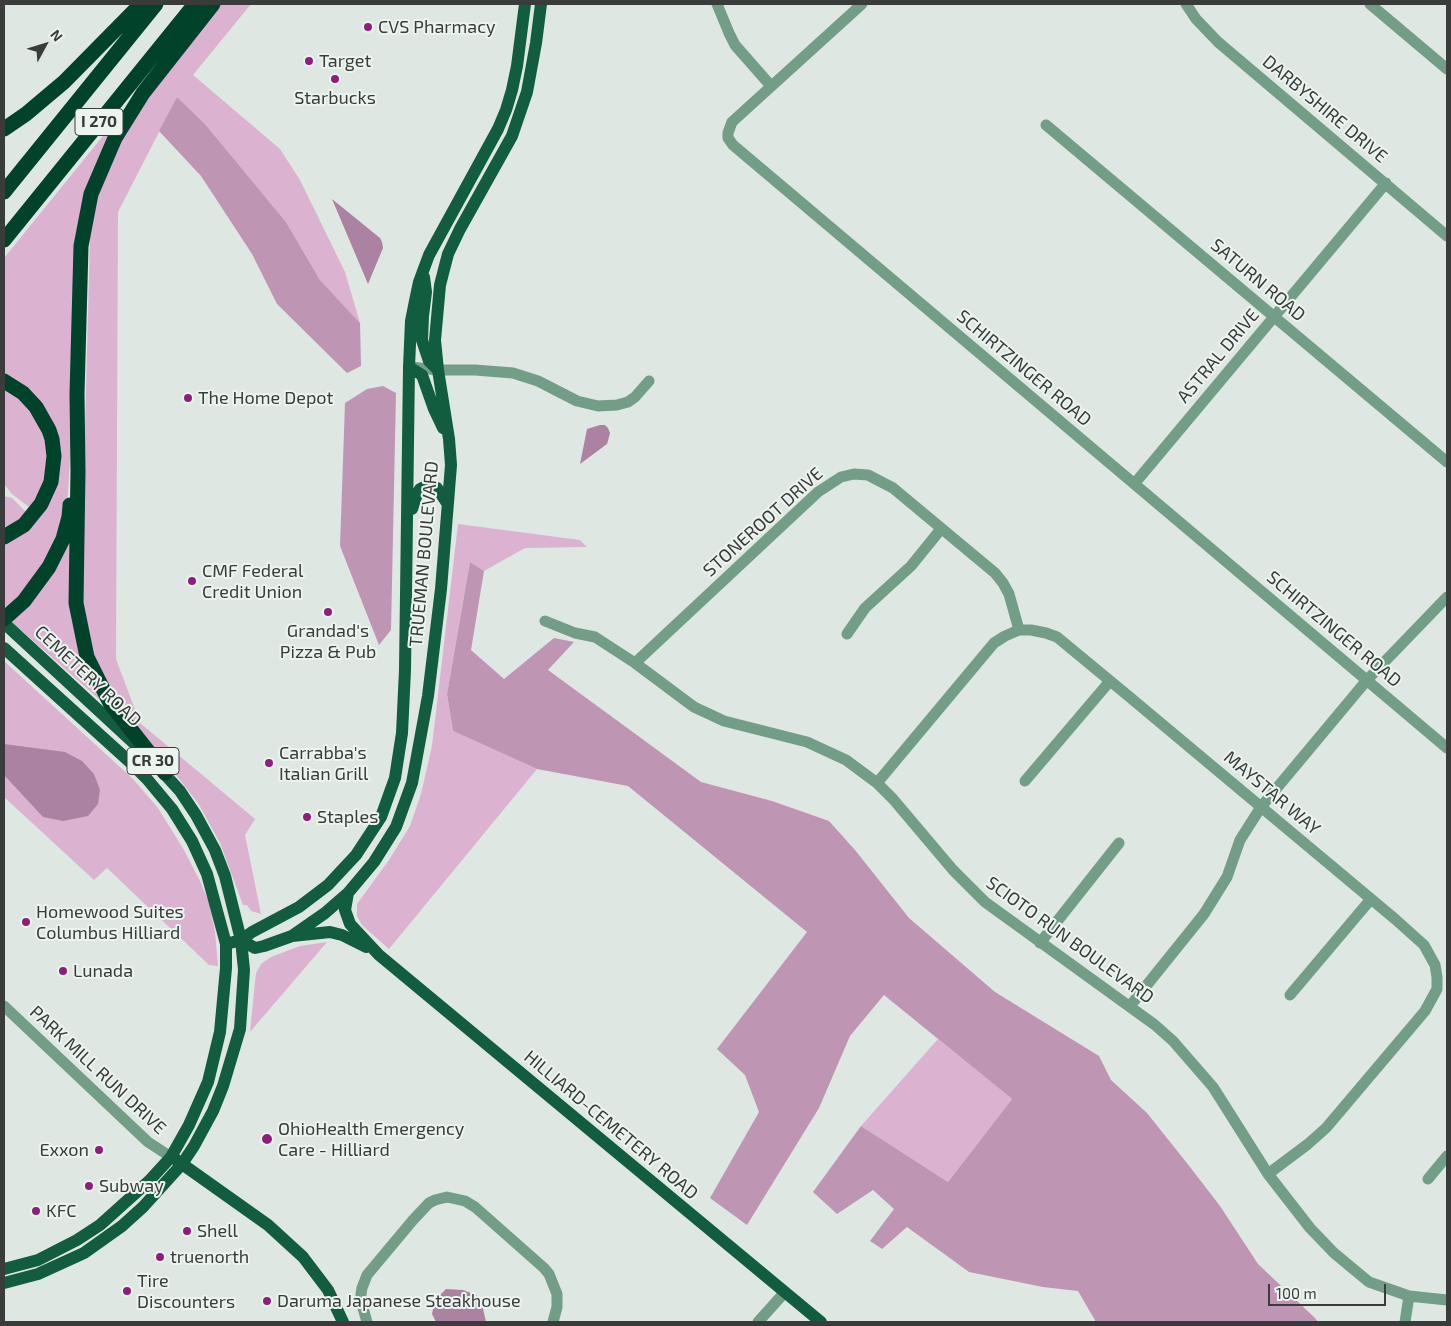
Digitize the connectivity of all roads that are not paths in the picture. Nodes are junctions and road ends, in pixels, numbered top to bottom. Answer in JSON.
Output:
{"nodes":[{"id":1,"x":141,"y":4,"type":"edge"},
{"id":2,"x":156,"y":4,"type":"edge"},
{"id":3,"x":195,"y":4,"type":"edge"},
{"id":4,"x":214,"y":4,"type":"edge"},
{"id":5,"x":525,"y":4,"type":"edge"},
{"id":6,"x":541,"y":4,"type":"edge"},
{"id":7,"x":717,"y":4,"type":"edge"},
{"id":8,"x":862,"y":4,"type":"edge"},
{"id":9,"x":1186,"y":4,"type":"edge"},
{"id":10,"x":1370,"y":4,"type":"edge"},
{"id":11,"x":1447,"y":69,"type":"edge"},
{"id":12,"x":771,"y":86,"type":"junction"},
{"id":13,"x":1046,"y":125,"type":"dead end"},
{"id":14,"x":4,"y":129,"type":"edge"},
{"id":15,"x":1386,"y":183,"type":"junction"},
{"id":16,"x":4,"y":192,"type":"edge"},
{"id":17,"x":1447,"y":236,"type":"edge"},
{"id":18,"x":4,"y":240,"type":"edge"},
{"id":19,"x":424,"y":270,"type":"junction"},
{"id":20,"x":1274,"y":316,"type":"junction"},
{"id":21,"x":409,"y":367,"type":"junction"},
{"id":22,"x":438,"y":370,"type":"junction"},
{"id":23,"x":4,"y":381,"type":"edge"},
{"id":24,"x":649,"y":381,"type":"dead end"},
{"id":25,"x":77,"y":394,"type":"junction"},
{"id":26,"x":449,"y":439,"type":"junction"},
{"id":27,"x":1447,"y":462,"type":"edge"},
{"id":28,"x":1135,"y":483,"type":"junction"},
{"id":29,"x":447,"y":503,"type":"junction"},
{"id":30,"x":941,"y":529,"type":"junction"},
{"id":31,"x":408,"y":534,"type":"junction"},
{"id":32,"x":4,"y":537,"type":"edge"},
{"id":33,"x":1447,"y":597,"type":"edge"},
{"id":34,"x":4,"y":621,"type":"edge"},
{"id":35,"x":545,"y":621,"type":"dead end"},
{"id":36,"x":1020,"y":630,"type":"junction"},
{"id":37,"x":847,"y":634,"type":"dead end"},
{"id":38,"x":4,"y":648,"type":"edge"},
{"id":39,"x":635,"y":663,"type":"junction"},
{"id":40,"x":1368,"y":680,"type":"junction"},
{"id":41,"x":1110,"y":681,"type":"junction"},
{"id":42,"x":402,"y":733,"type":"junction"},
{"id":43,"x":1447,"y":748,"type":"edge"},
{"id":44,"x":419,"y":752,"type":"junction"},
{"id":45,"x":165,"y":773,"type":"junction"},
{"id":46,"x":1025,"y":781,"type":"dead end"},
{"id":47,"x":877,"y":782,"type":"junction"},
{"id":48,"x":1261,"y":807,"type":"junction"},
{"id":49,"x":1119,"y":843,"type":"dead end"},
{"id":50,"x":348,"y":893,"type":"junction"},
{"id":51,"x":1371,"y":899,"type":"junction"},
{"id":52,"x":292,"y":936,"type":"junction"},
{"id":53,"x":241,"y":940,"type":"junction"},
{"id":54,"x":1040,"y":942,"type":"junction"},
{"id":55,"x":226,"y":944,"type":"junction"},
{"id":56,"x":379,"y":955,"type":"junction"},
{"id":57,"x":1442,"y":990,"type":"edge"},
{"id":58,"x":1290,"y":994,"type":"dead end"},
{"id":59,"x":4,"y":1006,"type":"edge"},
{"id":60,"x":1130,"y":1006,"type":"junction"},
{"id":61,"x":1447,"y":1156,"type":"edge"},
{"id":62,"x":177,"y":1160,"type":"junction"},
{"id":63,"x":1268,"y":1174,"type":"junction"},
{"id":64,"x":1428,"y":1179,"type":"dead end"},
{"id":65,"x":4,"y":1270,"type":"edge"},
{"id":66,"x":4,"y":1284,"type":"edge"},
{"id":67,"x":785,"y":1292,"type":"junction"},
{"id":68,"x":1409,"y":1296,"type":"junction"},
{"id":69,"x":1447,"y":1300,"type":"edge"},
{"id":70,"x":343,"y":1322,"type":"edge"},
{"id":71,"x":368,"y":1322,"type":"edge"},
{"id":72,"x":553,"y":1322,"type":"edge"},
{"id":73,"x":758,"y":1322,"type":"edge"},
{"id":74,"x":821,"y":1322,"type":"edge"},
{"id":75,"x":1404,"y":1322,"type":"edge"}],
"edges":[{"from":1,"to":14,"type":"highway"},
{"from":2,"to":16,"type":"highway","number":"I 270"},
{"from":3,"to":18,"type":"highway","number":"I 270"},
{"from":4,"to":25,"type":"highway"},
{"from":5,"to":19,"type":"main road","name":"TRUEMAN BOULEVARD"},
{"from":6,"to":22,"type":"main road","name":"TRUEMAN BOULEVARD"},
{"from":7,"to":12,"type":"street"},
{"from":8,"to":12,"type":"street","name":"SCHIRTZINGER ROAD"},
{"from":9,"to":15,"type":"street","name":"DARBYSHIRE DRIVE"},
{"from":10,"to":11,"type":"street"},
{"from":12,"to":28,"type":"street","name":"SCHIRTZINGER ROAD"},
{"from":13,"to":20,"type":"street","name":"SATURN ROAD"},
{"from":15,"to":17,"type":"street","name":"DARBYSHIRE DRIVE"},
{"from":15,"to":20,"type":"street","name":"ASTRAL DRIVE"},
{"from":19,"to":21,"type":"main road","name":"TRUEMAN BOULEVARD"},
{"from":19,"to":22,"type":"main road"},
{"from":20,"to":27,"type":"street","name":"SATURN ROAD"},
{"from":20,"to":28,"type":"street","name":"ASTRAL DRIVE"},
{"from":21,"to":22,"type":"street"},
{"from":21,"to":26,"type":"main road"},
{"from":21,"to":31,"type":"main road","name":"TRUEMAN BOULEVARD"},
{"from":22,"to":24,"type":"street"},
{"from":22,"to":26,"type":"main road","name":"TRUEMAN BOULEVARD"},
{"from":23,"to":32,"type":"highway"},
{"from":25,"to":34,"type":"highway"},
{"from":25,"to":45,"type":"highway"},
{"from":26,"to":29,"type":"main road","name":"TRUEMAN BOULEVARD"},
{"from":28,"to":40,"type":"street","name":"SCHIRTZINGER ROAD"},
{"from":29,"to":31,"type":"main road"},
{"from":29,"to":44,"type":"main road","name":"TRUEMAN BOULEVARD"},
{"from":30,"to":36,"type":"street","name":"STONEROOT DRIVE"},
{"from":30,"to":37,"type":"street"},
{"from":30,"to":39,"type":"street","name":"STONEROOT DRIVE"},
{"from":31,"to":42,"type":"main road","name":"TRUEMAN BOULEVARD"},
{"from":33,"to":40,"type":"street"},
{"from":34,"to":45,"type":"main road","name":"CEMETERY ROAD","number":"CR 30"},
{"from":35,"to":39,"type":"street","name":"SCIOTO RUN BOULEVARD"},
{"from":36,"to":41,"type":"street","name":"MAYSTAR WAY"},
{"from":36,"to":47,"type":"street"},
{"from":38,"to":55,"type":"main road","name":"CEMETERY ROAD","number":"CR 30"},
{"from":39,"to":47,"type":"street","name":"SCIOTO RUN BOULEVARD"},
{"from":40,"to":43,"type":"street","name":"SCHIRTZINGER ROAD"},
{"from":40,"to":48,"type":"street"},
{"from":41,"to":46,"type":"street"},
{"from":41,"to":48,"type":"street","name":"MAYSTAR WAY"},
{"from":42,"to":44,"type":"main road"},
{"from":42,"to":53,"type":"main road","name":"TRUEMAN BOULEVARD"},
{"from":44,"to":50,"type":"main road","name":"TRUEMAN BOULEVARD"},
{"from":45,"to":53,"type":"main road","name":"CEMETERY ROAD","number":"CR 30"},
{"from":47,"to":54,"type":"street","name":"SCIOTO RUN BOULEVARD"},
{"from":48,"to":51,"type":"street","name":"MAYSTAR WAY"},
{"from":48,"to":60,"type":"street"},
{"from":49,"to":54,"type":"street"},
{"from":50,"to":52,"type":"main road","name":"TRUEMAN BOULEVARD"},
{"from":50,"to":56,"type":"main road","name":"HILLIARD-CEMETERY ROAD"},
{"from":51,"to":57,"type":"street","name":"MAYSTAR WAY"},
{"from":51,"to":58,"type":"street"},
{"from":52,"to":53,"type":"main road","name":"TRUEMAN BOULEVARD"},
{"from":52,"to":56,"type":"main road","name":"HILLIARD-CEMETERY ROAD"},
{"from":53,"to":55,"type":"main road","name":"TRUEMAN BOULEVARD"},
{"from":53,"to":62,"type":"main road","name":"CEMETERY ROAD"},
{"from":54,"to":60,"type":"street","name":"SCIOTO RUN BOULEVARD"},
{"from":55,"to":62,"type":"main road","name":"CEMETERY ROAD"},
{"from":56,"to":67,"type":"main road","name":"HILLIARD-CEMETERY ROAD"},
{"from":57,"to":63,"type":"street","name":"MAYSTAR WAY"},
{"from":59,"to":62,"type":"street","name":"PARK MILL RUN DRIVE"},
{"from":60,"to":63,"type":"street","name":"SCIOTO RUN BOULEVARD"},
{"from":61,"to":64,"type":"street"},
{"from":62,"to":65,"type":"main road"},
{"from":62,"to":66,"type":"main road"},
{"from":62,"to":70,"type":"main road"},
{"from":63,"to":68,"type":"street","name":"SCIOTO RUN BOULEVARD"},
{"from":67,"to":73,"type":"street"},
{"from":67,"to":74,"type":"main road","name":"HILLIARD-CEMETERY ROAD"},
{"from":68,"to":69,"type":"street","name":"SCIOTO RUN BOULEVARD"},
{"from":68,"to":75,"type":"street"},
{"from":71,"to":72,"type":"street"}]}
